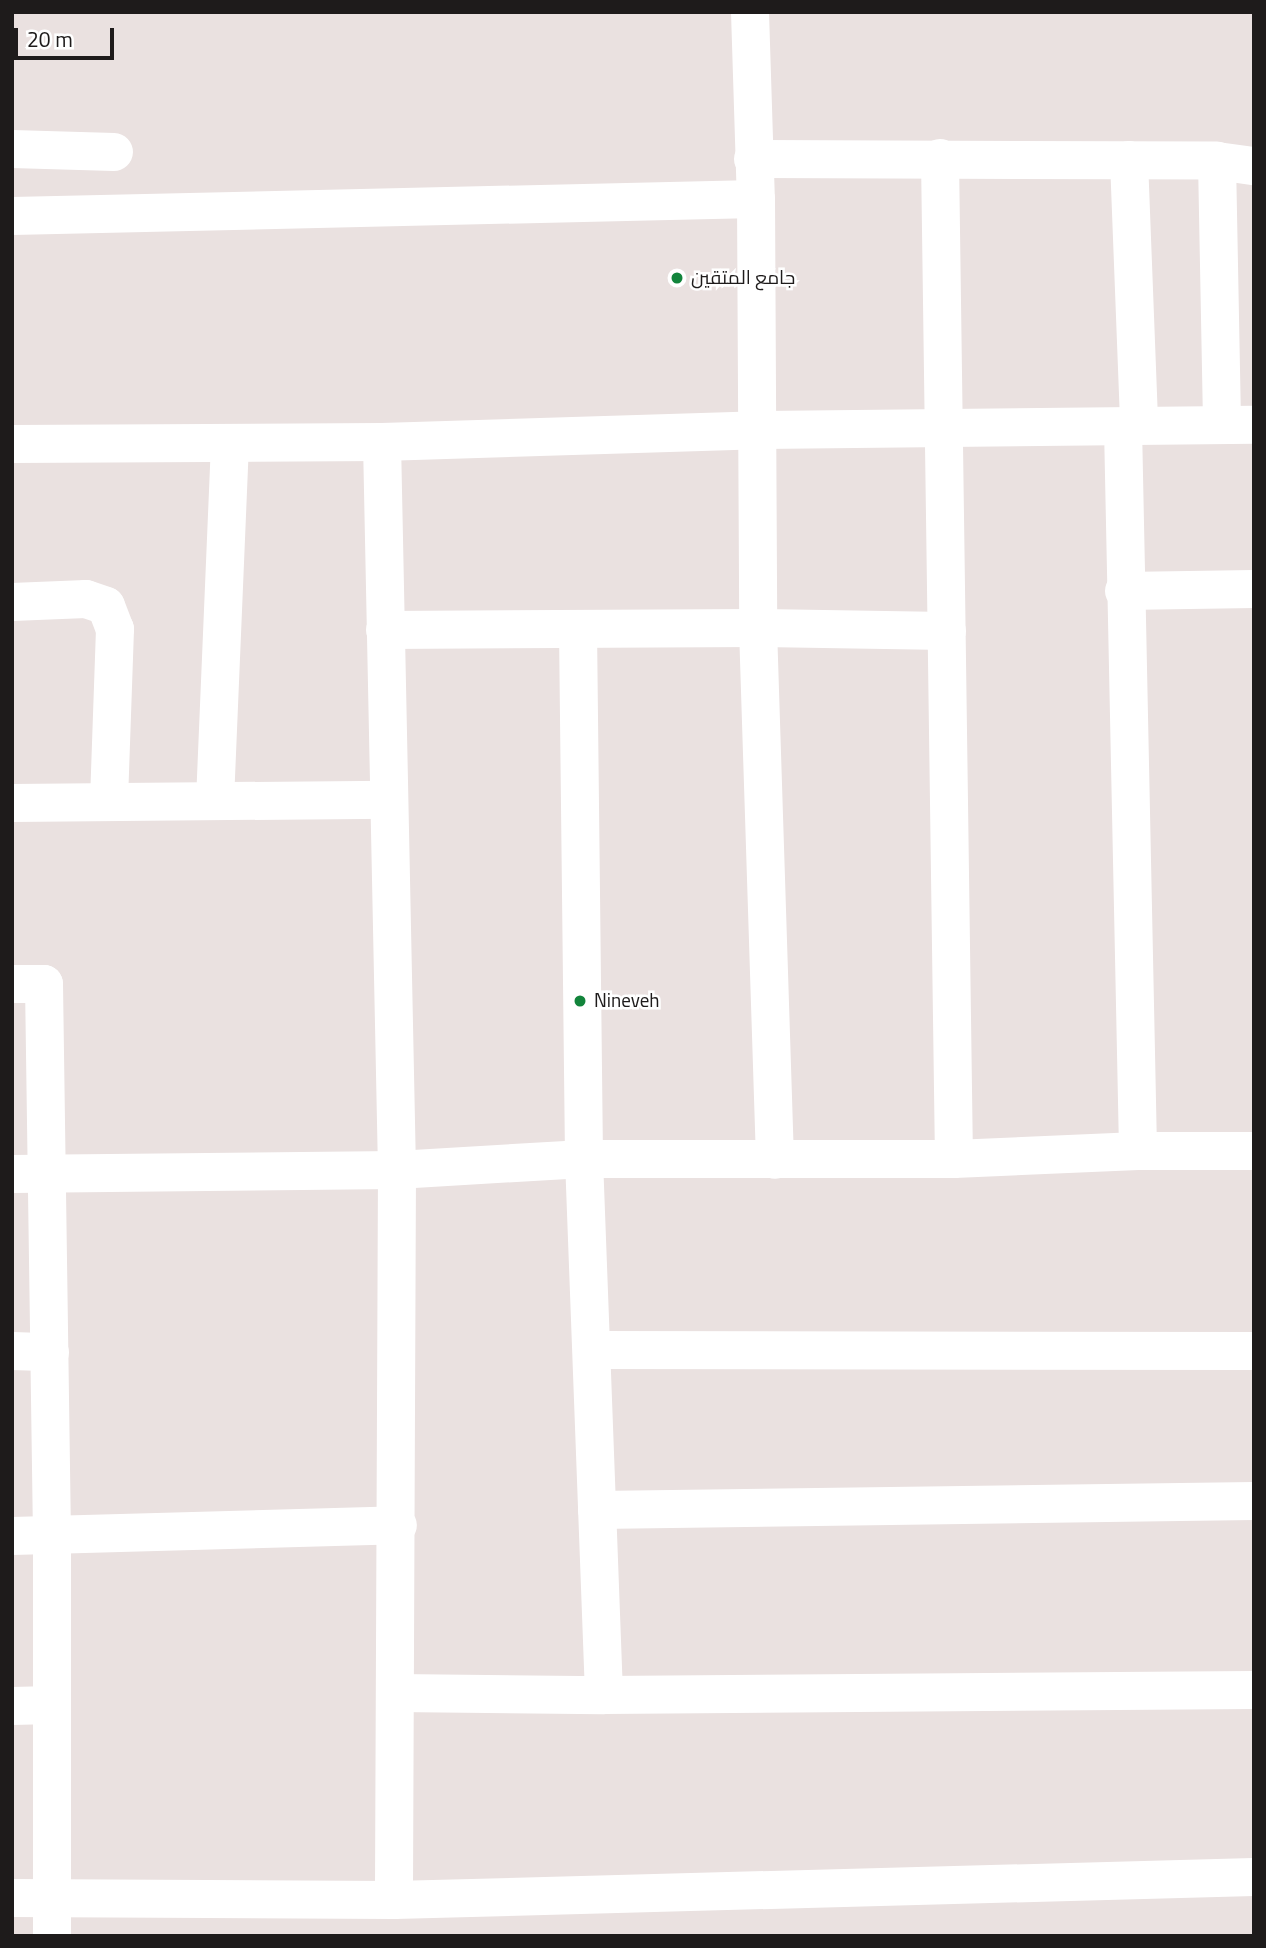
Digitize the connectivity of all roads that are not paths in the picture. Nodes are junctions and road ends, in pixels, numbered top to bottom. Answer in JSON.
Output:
{"nodes":[{"id":1,"x":750,"y":12,"type":"edge"},
{"id":2,"x":12,"y":149,"type":"edge"},
{"id":3,"x":114,"y":152,"type":"dead end"},
{"id":4,"x":940,"y":158,"type":"junction"},
{"id":5,"x":753,"y":159,"type":"junction"},
{"id":6,"x":1129,"y":160,"type":"junction"},
{"id":7,"x":1235,"y":164,"type":"edge"},
{"id":8,"x":756,"y":199,"type":"junction"},
{"id":9,"x":12,"y":216,"type":"edge"},
{"id":10,"x":1131,"y":425,"type":"junction"},
{"id":11,"x":1238,"y":425,"type":"edge"},
{"id":12,"x":944,"y":428,"type":"junction"},
{"id":13,"x":758,"y":430,"type":"junction"},
{"id":14,"x":382,"y":442,"type":"junction"},
{"id":15,"x":230,"y":443,"type":"junction"},
{"id":16,"x":12,"y":444,"type":"edge"},
{"id":17,"x":1254,"y":589,"type":"edge"},
{"id":18,"x":1124,"y":591,"type":"junction"},
{"id":19,"x":12,"y":602,"type":"edge"},
{"id":20,"x":758,"y":628,"type":"junction"},
{"id":21,"x":578,"y":629,"type":"junction"},
{"id":22,"x":385,"y":630,"type":"junction"},
{"id":23,"x":947,"y":631,"type":"junction"},
{"id":24,"x":389,"y":800,"type":"junction"},
{"id":25,"x":215,"y":801,"type":"junction"},
{"id":26,"x":109,"y":802,"type":"junction"},
{"id":27,"x":12,"y":803,"type":"edge"},
{"id":28,"x":12,"y":985,"type":"edge"},
{"id":29,"x":1138,"y":1151,"type":"junction"},
{"id":30,"x":1254,"y":1152,"type":"edge"},
{"id":31,"x":583,"y":1159,"type":"junction"},
{"id":32,"x":954,"y":1159,"type":"junction"},
{"id":33,"x":775,"y":1160,"type":"junction"},
{"id":34,"x":397,"y":1170,"type":"junction"},
{"id":35,"x":30,"y":1174,"type":"edge"},
{"id":36,"x":593,"y":1350,"type":"junction"},
{"id":37,"x":12,"y":1351,"type":"edge"},
{"id":38,"x":1254,"y":1351,"type":"edge"},
{"id":39,"x":50,"y":1352,"type":"junction"},
{"id":40,"x":1254,"y":1501,"type":"edge"},
{"id":41,"x":597,"y":1510,"type":"junction"},
{"id":42,"x":398,"y":1525,"type":"junction"},
{"id":43,"x":52,"y":1534,"type":"junction"},
{"id":44,"x":12,"y":1536,"type":"edge"},
{"id":45,"x":1254,"y":1690,"type":"edge"},
{"id":46,"x":396,"y":1693,"type":"junction"},
{"id":47,"x":604,"y":1695,"type":"junction"},
{"id":48,"x":52,"y":1705,"type":"junction"},
{"id":49,"x":12,"y":1706,"type":"edge"},
{"id":50,"x":1254,"y":1877,"type":"edge"},
{"id":51,"x":12,"y":1898,"type":"edge"},
{"id":52,"x":51,"y":1898,"type":"junction"},
{"id":53,"x":394,"y":1900,"type":"junction"},
{"id":54,"x":52,"y":1936,"type":"edge"}],
"edges":[{"from":1,"to":5,"type":"street"},
{"from":2,"to":3,"type":"street"},
{"from":4,"to":5,"type":"street"},
{"from":4,"to":6,"type":"street"},
{"from":4,"to":12,"type":"street"},
{"from":5,"to":8,"type":"street"},
{"from":6,"to":7,"type":"street"},
{"from":6,"to":10,"type":"street"},
{"from":7,"to":11,"type":"street"},
{"from":8,"to":9,"type":"street"},
{"from":8,"to":13,"type":"street"},
{"from":10,"to":11,"type":"street"},
{"from":10,"to":12,"type":"street"},
{"from":10,"to":18,"type":"street"},
{"from":12,"to":13,"type":"street"},
{"from":12,"to":23,"type":"street"},
{"from":13,"to":14,"type":"street"},
{"from":13,"to":20,"type":"street"},
{"from":14,"to":15,"type":"street"},
{"from":14,"to":22,"type":"street"},
{"from":15,"to":16,"type":"street"},
{"from":15,"to":25,"type":"street"},
{"from":17,"to":18,"type":"street"},
{"from":18,"to":29,"type":"street"},
{"from":19,"to":26,"type":"street"},
{"from":20,"to":21,"type":"street"},
{"from":20,"to":23,"type":"street"},
{"from":20,"to":33,"type":"street"},
{"from":21,"to":22,"type":"street"},
{"from":21,"to":31,"type":"street"},
{"from":22,"to":24,"type":"street"},
{"from":23,"to":32,"type":"street"},
{"from":24,"to":25,"type":"street"},
{"from":24,"to":34,"type":"street"},
{"from":25,"to":26,"type":"street"},
{"from":26,"to":27,"type":"street"},
{"from":28,"to":35,"type":"street"},
{"from":29,"to":30,"type":"street"},
{"from":29,"to":32,"type":"street"},
{"from":31,"to":33,"type":"street"},
{"from":31,"to":34,"type":"street"},
{"from":31,"to":36,"type":"street"},
{"from":32,"to":33,"type":"street"},
{"from":34,"to":35,"type":"street"},
{"from":34,"to":42,"type":"street"},
{"from":35,"to":39,"type":"street"},
{"from":36,"to":38,"type":"street"},
{"from":36,"to":41,"type":"street"},
{"from":37,"to":39,"type":"street"},
{"from":39,"to":43,"type":"street"},
{"from":40,"to":41,"type":"street"},
{"from":41,"to":47,"type":"street"},
{"from":42,"to":43,"type":"street"},
{"from":42,"to":46,"type":"street"},
{"from":43,"to":44,"type":"street"},
{"from":43,"to":48,"type":"street"},
{"from":45,"to":47,"type":"street"},
{"from":46,"to":47,"type":"street"},
{"from":46,"to":53,"type":"street"},
{"from":48,"to":49,"type":"street"},
{"from":48,"to":52,"type":"street"},
{"from":50,"to":53,"type":"street"},
{"from":51,"to":52,"type":"street"},
{"from":52,"to":53,"type":"street"},
{"from":52,"to":54,"type":"street"}]}
